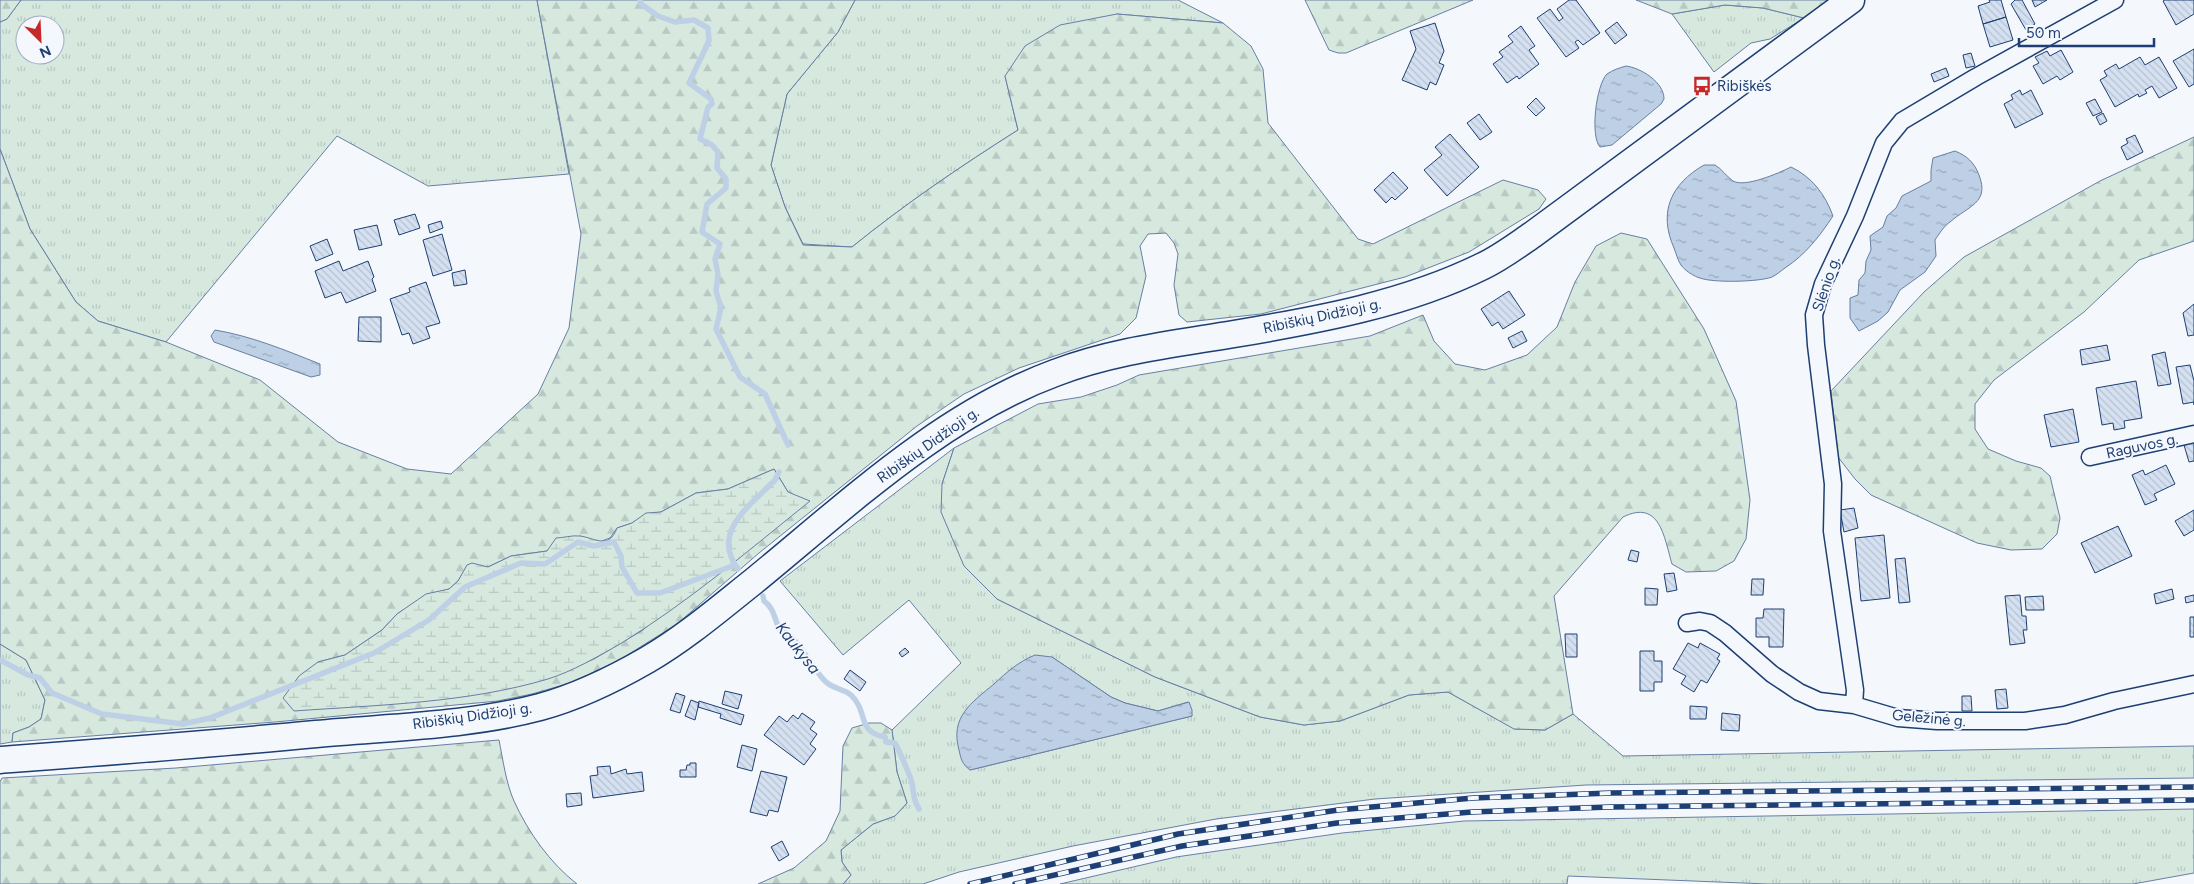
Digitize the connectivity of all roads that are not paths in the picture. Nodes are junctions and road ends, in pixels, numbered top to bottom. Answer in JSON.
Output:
{"nodes":[{"id":1,"x":1851,"y":0,"type":"edge"},
{"id":2,"x":2115,"y":0,"type":"edge"},
{"id":3,"x":2194,"y":434,"type":"edge"},
{"id":4,"x":2090,"y":457,"type":"dead end"},
{"id":5,"x":1688,"y":623,"type":"dead end"},
{"id":6,"x":2194,"y":684,"type":"edge"},
{"id":7,"x":1854,"y":706,"type":"junction"},
{"id":8,"x":0,"y":760,"type":"edge"}],
"edges":[{"from":1,"to":8,"type":"main road","name":"Ribiškių Didžioji g."},
{"from":2,"to":7,"type":"street","name":"Slėnio g."},
{"from":3,"to":4,"type":"street","name":"Raguvos g."},
{"from":5,"to":7,"type":"street","name":"Geležinė g."},
{"from":6,"to":7,"type":"street","name":"Geležinė g."}]}
